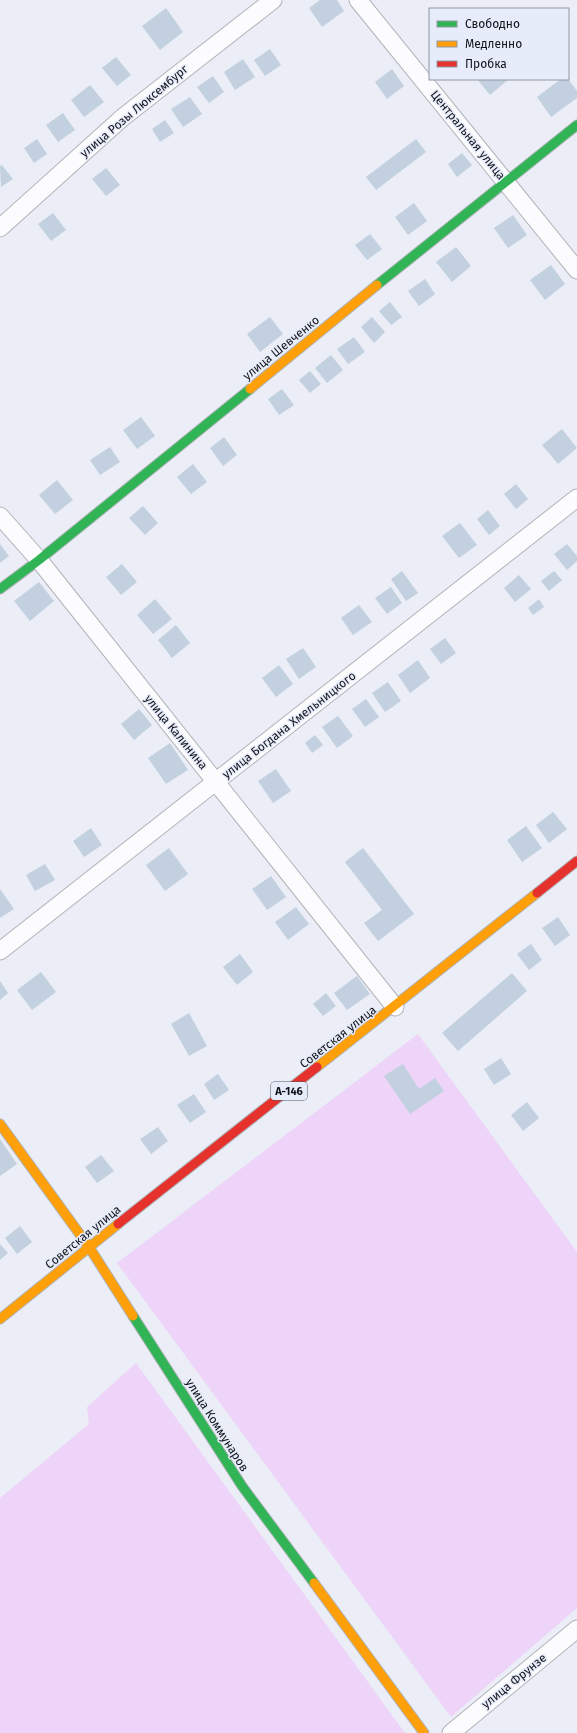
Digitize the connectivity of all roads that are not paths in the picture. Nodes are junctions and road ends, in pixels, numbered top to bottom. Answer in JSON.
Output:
{"nodes":[{"id":1,"x":273,"y":0,"type":"edge"},
{"id":2,"x":358,"y":0,"type":"edge"},
{"id":3,"x":577,"y":125,"type":"edge"},
{"id":4,"x":505,"y":181,"type":"junction"},
{"id":5,"x":0,"y":228,"type":"edge"},
{"id":6,"x":577,"y":270,"type":"edge"},
{"id":7,"x":577,"y":498,"type":"edge"},
{"id":8,"x":0,"y":516,"type":"edge"},
{"id":9,"x":39,"y":560,"type":"junction"},
{"id":10,"x":0,"y":589,"type":"edge"},
{"id":11,"x":216,"y":783,"type":"junction"},
{"id":12,"x":577,"y":861,"type":"edge"},
{"id":13,"x":0,"y":951,"type":"edge"},
{"id":14,"x":395,"y":1007,"type":"junction"},
{"id":15,"x":0,"y":1124,"type":"edge"},
{"id":16,"x":89,"y":1246,"type":"junction"},
{"id":17,"x":0,"y":1319,"type":"edge"},
{"id":18,"x":577,"y":1629,"type":"edge"},
{"id":19,"x":424,"y":1733,"type":"edge"},
{"id":20,"x":451,"y":1733,"type":"edge"}],
"edges":[{"from":1,"to":5,"type":"street","name":"улица Розы Люксембург"},
{"from":2,"to":4,"type":"street","name":"Центральная улица"},
{"from":3,"to":4,"type":"main road","name":"улица Шевченко"},
{"from":4,"to":6,"type":"street","name":"Центральная улица"},
{"from":4,"to":9,"type":"main road","name":"улица Шевченко"},
{"from":7,"to":11,"type":"street","name":"улица Богдана Хмельницкого"},
{"from":8,"to":9,"type":"street","name":"улица Калинина"},
{"from":9,"to":10,"type":"main road","name":"улица Шевченко"},
{"from":9,"to":11,"type":"street","name":"улица Калинина"},
{"from":11,"to":13,"type":"street","name":"улица Богдана Хмельницкого"},
{"from":11,"to":14,"type":"street","name":"улица Калинина"},
{"from":12,"to":14,"type":"main road","name":"Советская улица","number":"А-146"},
{"from":14,"to":16,"type":"main road","name":"Советская улица","number":"А-146"},
{"from":15,"to":16,"type":"main road","name":"улица Коммунаров"},
{"from":16,"to":17,"type":"main road","name":"Советская улица","number":"А-146"},
{"from":16,"to":19,"type":"main road","name":"улица Коммунаров"},
{"from":18,"to":20,"type":"street","name":"улица Фрунзе"}]}
